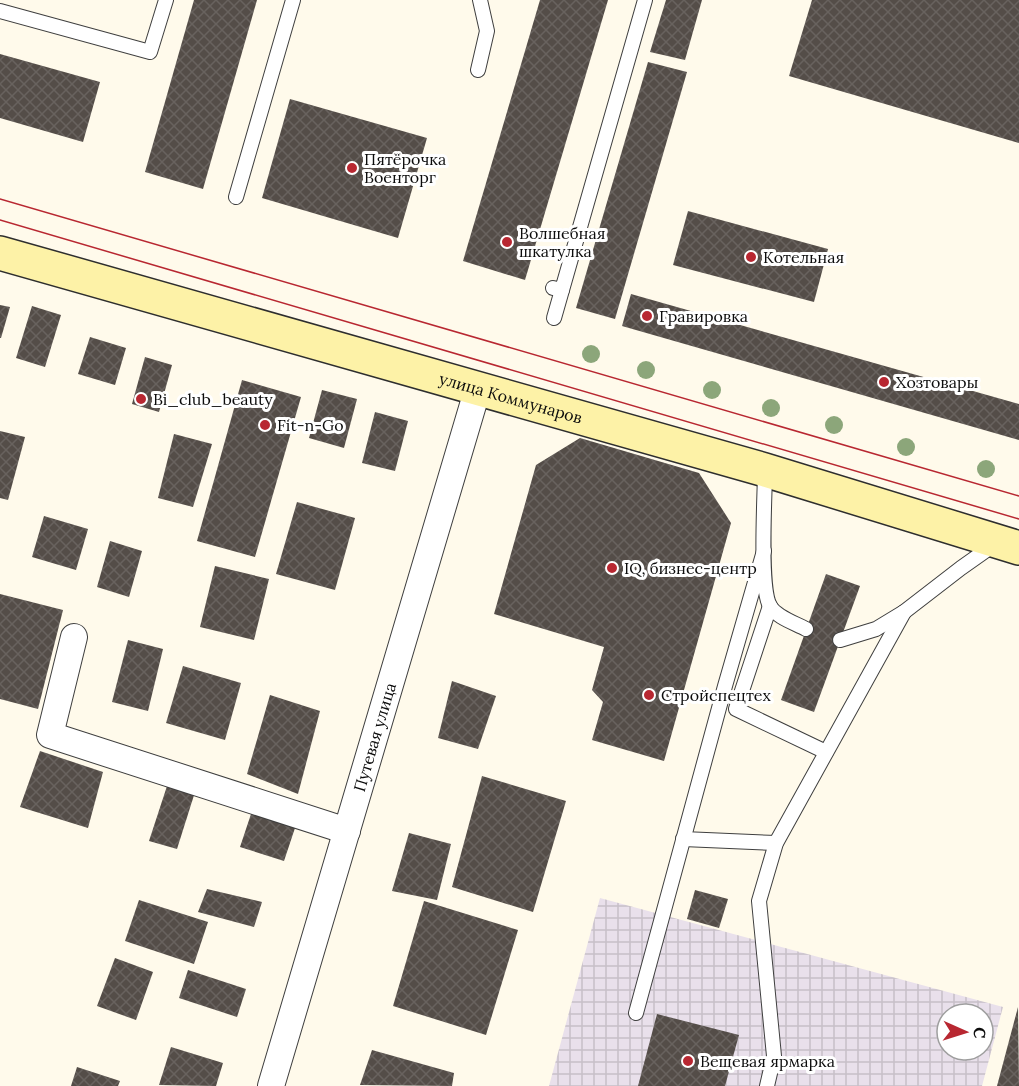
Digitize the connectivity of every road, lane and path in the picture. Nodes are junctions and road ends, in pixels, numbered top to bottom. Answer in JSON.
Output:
{"nodes":[{"id":1,"x":166,"y":0,"type":"edge"},
{"id":2,"x":293,"y":0,"type":"edge"},
{"id":3,"x":480,"y":0,"type":"edge"},
{"id":4,"x":645,"y":0,"type":"edge"},
{"id":5,"x":0,"y":11,"type":"edge"},
{"id":6,"x":478,"y":70,"type":"dead end"},
{"id":7,"x":236,"y":197,"type":"dead end"},
{"id":8,"x":0,"y":252,"type":"edge"},
{"id":9,"x":554,"y":318,"type":"dead end"},
{"id":10,"x":478,"y":388,"type":"junction"},
{"id":11,"x":765,"y":470,"type":"junction"},
{"id":12,"x":1009,"y":544,"type":"edge"},
{"id":13,"x":764,"y":551,"type":"junction"},
{"id":14,"x":770,"y":606,"type":"junction"},
{"id":15,"x":904,"y":612,"type":"junction"},
{"id":16,"x":806,"y":629,"type":"dead end"},
{"id":17,"x":74,"y":637,"type":"dead end"},
{"id":18,"x":840,"y":640,"type":"dead end"},
{"id":19,"x":826,"y":752,"type":"junction"},
{"id":20,"x":347,"y":831,"type":"junction"},
{"id":21,"x":683,"y":839,"type":"junction"},
{"id":22,"x":776,"y":843,"type":"junction"},
{"id":23,"x":636,"y":1013,"type":"dead end"},
{"id":24,"x":271,"y":1086,"type":"edge"},
{"id":25,"x":767,"y":1086,"type":"edge"}],
"edges":[{"from":1,"to":5,"type":"lane"},
{"from":2,"to":7,"type":"lane"},
{"from":3,"to":6,"type":"lane"},
{"from":4,"to":9,"type":"lane"},
{"from":8,"to":10,"type":"main road","name":"улица Коммунаров"},
{"from":10,"to":11,"type":"main road","name":"улица Коммунаров"},
{"from":10,"to":20,"type":"street","name":"Путевая улица"},
{"from":11,"to":12,"type":"main road","name":"улица Коммунаров"},
{"from":11,"to":13,"type":"lane"},
{"from":12,"to":15,"type":"lane"},
{"from":13,"to":14,"type":"lane"},
{"from":13,"to":21,"type":"lane"},
{"from":14,"to":16,"type":"lane"},
{"from":14,"to":19,"type":"lane"},
{"from":15,"to":18,"type":"lane"},
{"from":15,"to":19,"type":"lane"},
{"from":17,"to":20,"type":"street"},
{"from":19,"to":22,"type":"lane"},
{"from":20,"to":24,"type":"street","name":"Путевая улица"},
{"from":21,"to":22,"type":"lane"},
{"from":21,"to":23,"type":"lane"},
{"from":22,"to":25,"type":"lane"}]}
